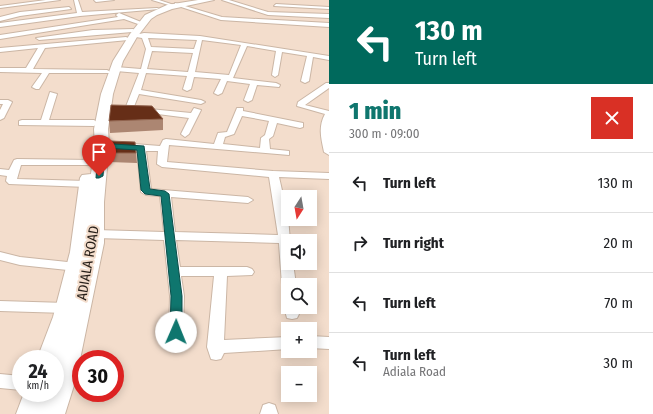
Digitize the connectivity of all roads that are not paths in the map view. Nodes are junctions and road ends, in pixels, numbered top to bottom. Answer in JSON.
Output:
{"nodes":[{"id":1,"x":58,"y":0,"type":"edge"},
{"id":2,"x":76,"y":0,"type":"edge"},
{"id":3,"x":112,"y":0,"type":"edge"},
{"id":4,"x":224,"y":0,"type":"edge"},
{"id":5,"x":285,"y":0,"type":"edge"},
{"id":6,"x":96,"y":1,"type":"dead end"},
{"id":7,"x":190,"y":2,"type":"edge"},
{"id":8,"x":156,"y":4,"type":"edge"},
{"id":9,"x":276,"y":5,"type":"junction"},
{"id":10,"x":0,"y":7,"type":"edge"},
{"id":11,"x":78,"y":7,"type":"junction"},
{"id":12,"x":329,"y":8,"type":"edge"},
{"id":13,"x":264,"y":12,"type":"junction"},
{"id":14,"x":115,"y":13,"type":"junction"},
{"id":15,"x":80,"y":14,"type":"junction"},
{"id":16,"x":329,"y":16,"type":"edge"},
{"id":17,"x":0,"y":18,"type":"edge"},
{"id":18,"x":260,"y":21,"type":"junction"},
{"id":19,"x":0,"y":25,"type":"edge"},
{"id":20,"x":329,"y":25,"type":"edge"},
{"id":21,"x":133,"y":30,"type":"junction"},
{"id":22,"x":0,"y":37,"type":"edge"},
{"id":23,"x":200,"y":38,"type":"junction"},
{"id":24,"x":29,"y":39,"type":"dead end"},
{"id":25,"x":244,"y":44,"type":"junction"},
{"id":26,"x":44,"y":46,"type":"junction"},
{"id":27,"x":148,"y":49,"type":"junction"},
{"id":28,"x":0,"y":50,"type":"edge"},
{"id":29,"x":279,"y":50,"type":"junction"},
{"id":30,"x":197,"y":51,"type":"junction"},
{"id":31,"x":310,"y":55,"type":"junction"},
{"id":32,"x":329,"y":58,"type":"edge"},
{"id":33,"x":0,"y":70,"type":"edge"},
{"id":34,"x":28,"y":71,"type":"junction"},
{"id":35,"x":47,"y":71,"type":"junction"},
{"id":36,"x":111,"y":71,"type":"junction"},
{"id":37,"x":143,"y":71,"type":"junction"},
{"id":38,"x":192,"y":75,"type":"junction"},
{"id":39,"x":275,"y":75,"type":"dead end"},
{"id":40,"x":225,"y":78,"type":"junction"},
{"id":41,"x":305,"y":81,"type":"dead end"},
{"id":42,"x":254,"y":82,"type":"junction"},
{"id":43,"x":276,"y":85,"type":"dead end"},
{"id":44,"x":329,"y":85,"type":"edge"},
{"id":45,"x":36,"y":87,"type":"dead end"},
{"id":46,"x":187,"y":89,"type":"dead end"},
{"id":47,"x":137,"y":91,"type":"junction"},
{"id":48,"x":218,"y":93,"type":"dead end"},
{"id":49,"x":52,"y":94,"type":"dead end"},
{"id":50,"x":248,"y":100,"type":"dead end"},
{"id":51,"x":0,"y":102,"type":"edge"},
{"id":52,"x":111,"y":109,"type":"junction"},
{"id":53,"x":130,"y":109,"type":"junction"},
{"id":54,"x":329,"y":114,"type":"edge"},
{"id":55,"x":193,"y":116,"type":"junction"},
{"id":56,"x":0,"y":118,"type":"edge"},
{"id":57,"x":274,"y":119,"type":"junction"},
{"id":58,"x":22,"y":123,"type":"dead end"},
{"id":59,"x":44,"y":123,"type":"junction"},
{"id":60,"x":94,"y":123,"type":"junction"},
{"id":61,"x":300,"y":124,"type":"dead end"},
{"id":62,"x":327,"y":128,"type":"edge"},
{"id":63,"x":185,"y":134,"type":"dead end"},
{"id":64,"x":218,"y":146,"type":"junction"},
{"id":65,"x":125,"y":147,"type":"edge"},
{"id":66,"x":141,"y":148,"type":"junction"},
{"id":67,"x":163,"y":149,"type":"junction"},
{"id":68,"x":265,"y":151,"type":"junction"},
{"id":69,"x":329,"y":152,"type":"edge"},
{"id":70,"x":286,"y":153,"type":"dead end"},
{"id":71,"x":90,"y":162,"type":"junction"},
{"id":72,"x":0,"y":172,"type":"edge"},
{"id":73,"x":13,"y":174,"type":"junction"},
{"id":74,"x":273,"y":174,"type":"junction"},
{"id":75,"x":329,"y":176,"type":"edge"},
{"id":76,"x":87,"y":184,"type":"junction"},
{"id":77,"x":165,"y":194,"type":"junction"},
{"id":78,"x":248,"y":200,"type":"dead end"},
{"id":79,"x":96,"y":234,"type":"junction"},
{"id":80,"x":284,"y":234,"type":"edge"},
{"id":81,"x":170,"y":236,"type":"junction"},
{"id":82,"x":281,"y":239,"type":"edge"},
{"id":83,"x":0,"y":256,"type":"edge"},
{"id":84,"x":77,"y":267,"type":"junction"},
{"id":85,"x":174,"y":271,"type":"junction"},
{"id":86,"x":221,"y":272,"type":"junction"},
{"id":87,"x":247,"y":272,"type":"dead end"},
{"id":88,"x":0,"y":306,"type":"edge"},
{"id":89,"x":66,"y":308,"type":"junction"},
{"id":90,"x":176,"y":332,"type":"dead end"},
{"id":91,"x":317,"y":342,"type":"edge"},
{"id":92,"x":329,"y":343,"type":"edge"},
{"id":93,"x":281,"y":344,"type":"edge"},
{"id":94,"x":52,"y":350,"type":"edge"},
{"id":95,"x":0,"y":381,"type":"edge"},
{"id":96,"x":12,"y":382,"type":"edge"},
{"id":97,"x":34,"y":402,"type":"edge"},
{"id":98,"x":29,"y":414,"type":"edge"},
{"id":99,"x":52,"y":414,"type":"edge"}],
"edges":[{"from":1,"to":10,"type":"street"},
{"from":2,"to":11,"type":"street"},
{"from":3,"to":6,"type":"street"},
{"from":4,"to":13,"type":"street"},
{"from":5,"to":9,"type":"street"},
{"from":7,"to":8,"type":"main road"},
{"from":7,"to":18,"type":"street"},
{"from":7,"to":21,"type":"main road","name":"ADIALA ROAD"},
{"from":8,"to":14,"type":"street"},
{"from":8,"to":21,"type":"main road"},
{"from":9,"to":12,"type":"street"},
{"from":9,"to":13,"type":"street"},
{"from":11,"to":15,"type":"street"},
{"from":11,"to":17,"type":"street"},
{"from":13,"to":16,"type":"street"},
{"from":13,"to":18,"type":"street"},
{"from":14,"to":15,"type":"street"},
{"from":14,"to":21,"type":"street"},
{"from":15,"to":19,"type":"street"},
{"from":18,"to":20,"type":"street"},
{"from":21,"to":22,"type":"street"},
{"from":21,"to":23,"type":"street"},
{"from":21,"to":24,"type":"street"},
{"from":21,"to":26,"type":"street"},
{"from":21,"to":27,"type":"street"},
{"from":21,"to":36,"type":"main road","name":"ADIALA ROAD"},
{"from":23,"to":25,"type":"street"},
{"from":23,"to":30,"type":"street"},
{"from":25,"to":29,"type":"street"},
{"from":25,"to":40,"type":"street"},
{"from":26,"to":28,"type":"street"},
{"from":26,"to":34,"type":"street"},
{"from":27,"to":30,"type":"street"},
{"from":27,"to":37,"type":"street"},
{"from":29,"to":31,"type":"street"},
{"from":29,"to":39,"type":"street"},
{"from":30,"to":38,"type":"street"},
{"from":31,"to":32,"type":"street"},
{"from":31,"to":41,"type":"street"},
{"from":33,"to":34,"type":"street"},
{"from":34,"to":35,"type":"street"},
{"from":35,"to":36,"type":"street"},
{"from":35,"to":45,"type":"street"},
{"from":36,"to":37,"type":"street"},
{"from":36,"to":52,"type":"main road","name":"ADIALA ROAD"},
{"from":36,"to":60,"type":"main road"},
{"from":37,"to":38,"type":"street"},
{"from":37,"to":47,"type":"street"},
{"from":38,"to":40,"type":"street"},
{"from":38,"to":46,"type":"street"},
{"from":40,"to":42,"type":"street"},
{"from":40,"to":48,"type":"street"},
{"from":42,"to":43,"type":"street"},
{"from":42,"to":50,"type":"street"},
{"from":44,"to":54,"type":"street"},
{"from":47,"to":53,"type":"street"},
{"from":47,"to":55,"type":"street"},
{"from":49,"to":59,"type":"street"},
{"from":51,"to":56,"type":"street"},
{"from":52,"to":53,"type":"street"},
{"from":52,"to":79,"type":"main road","name":"ADIALA ROAD"},
{"from":53,"to":55,"type":"street"},
{"from":54,"to":62,"type":"street"},
{"from":55,"to":63,"type":"street"},
{"from":57,"to":61,"type":"street"},
{"from":57,"to":64,"type":"street"},
{"from":57,"to":68,"type":"street"},
{"from":58,"to":59,"type":"street"},
{"from":59,"to":60,"type":"street"},
{"from":60,"to":71,"type":"main road"},
{"from":62,"to":69,"type":"street"},
{"from":64,"to":67,"type":"street"},
{"from":64,"to":68,"type":"street"},
{"from":65,"to":66,"type":"street"},
{"from":66,"to":67,"type":"street"},
{"from":66,"to":77,"type":"street"},
{"from":67,"to":74,"type":"street"},
{"from":68,"to":70,"type":"street"},
{"from":71,"to":73,"type":"street"},
{"from":71,"to":76,"type":"main road"},
{"from":72,"to":73,"type":"street"},
{"from":73,"to":76,"type":"street"},
{"from":74,"to":75,"type":"street"},
{"from":74,"to":80,"type":"street"},
{"from":76,"to":84,"type":"main road"},
{"from":77,"to":78,"type":"street"},
{"from":77,"to":81,"type":"street"},
{"from":79,"to":81,"type":"street"},
{"from":79,"to":99,"type":"main road","name":"ADIALA ROAD"},
{"from":81,"to":82,"type":"street"},
{"from":81,"to":85,"type":"street"},
{"from":83,"to":84,"type":"street"},
{"from":84,"to":89,"type":"main road"},
{"from":85,"to":86,"type":"street"},
{"from":85,"to":90,"type":"street"},
{"from":86,"to":87,"type":"street"},
{"from":86,"to":93,"type":"street"},
{"from":88,"to":89,"type":"street"},
{"from":89,"to":94,"type":"main road"},
{"from":91,"to":92,"type":"street"},
{"from":95,"to":96,"type":"street"},
{"from":97,"to":98,"type":"main road"}]}
